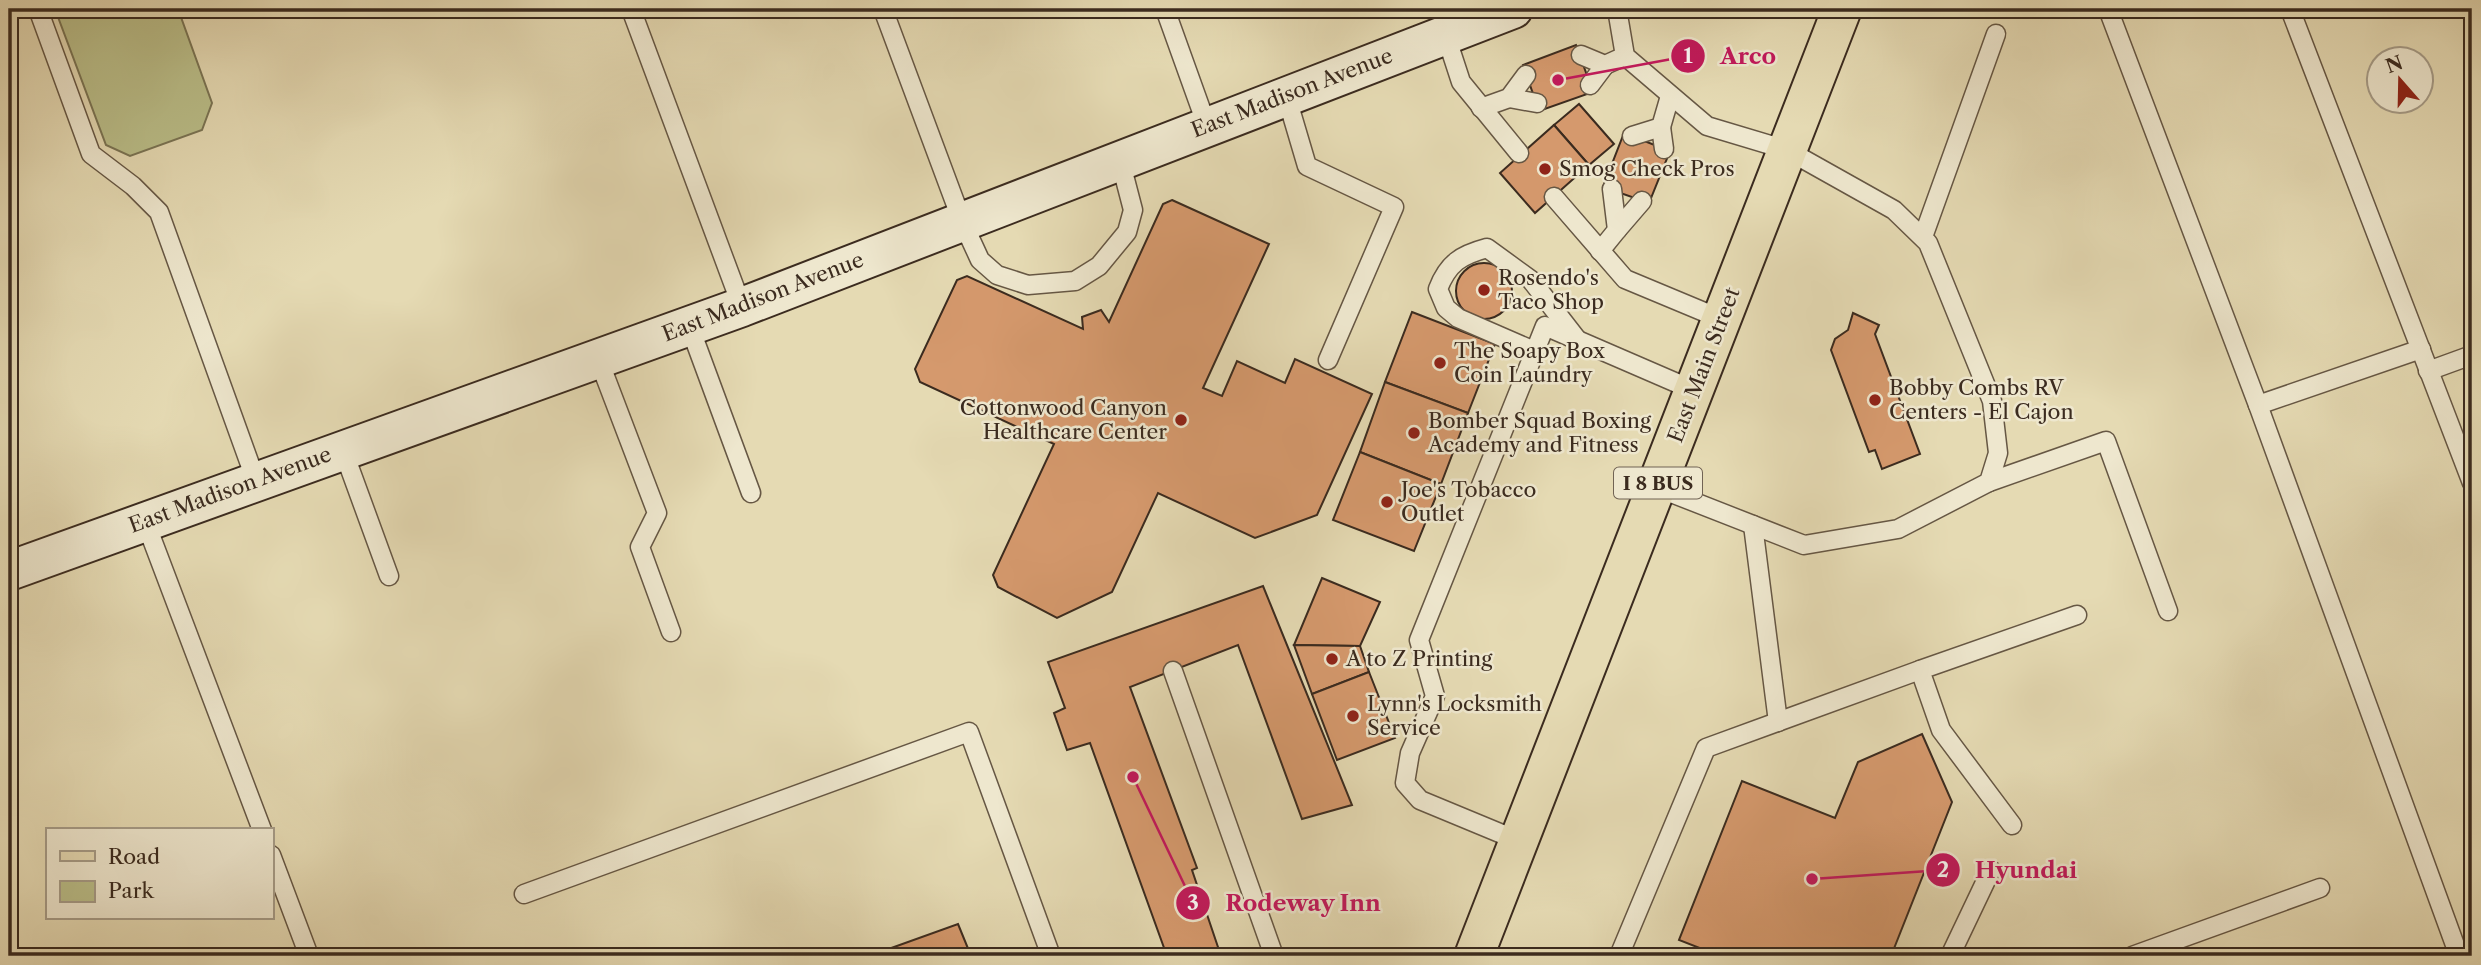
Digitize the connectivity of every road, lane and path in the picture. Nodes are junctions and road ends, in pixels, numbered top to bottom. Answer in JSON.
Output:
{"nodes":[{"id":1,"x":38,"y":9,"type":"edge"},
{"id":2,"x":631,"y":9,"type":"edge"},
{"id":3,"x":883,"y":9,"type":"edge"},
{"id":4,"x":1165,"y":9,"type":"edge"},
{"id":5,"x":1513,"y":9,"type":"edge"},
{"id":6,"x":1617,"y":9,"type":"edge"},
{"id":7,"x":1842,"y":9,"type":"edge"},
{"id":8,"x":2108,"y":9,"type":"edge"},
{"id":9,"x":2290,"y":9,"type":"edge"},
{"id":10,"x":1445,"y":33,"type":"junction"},
{"id":11,"x":1996,"y":34,"type":"dead end"},
{"id":12,"x":1581,"y":55,"type":"dead end"},
{"id":13,"x":1625,"y":56,"type":"junction"},
{"id":14,"x":1605,"y":65,"type":"junction"},
{"id":15,"x":1526,"y":75,"type":"dead end"},
{"id":16,"x":1590,"y":85,"type":"dead end"},
{"id":17,"x":1286,"y":95,"type":"junction"},
{"id":18,"x":1671,"y":96,"type":"junction"},
{"id":19,"x":1509,"y":98,"type":"junction"},
{"id":20,"x":1536,"y":103,"type":"dead end"},
{"id":21,"x":1481,"y":108,"type":"junction"},
{"id":22,"x":1207,"y":126,"type":"junction"},
{"id":23,"x":1661,"y":127,"type":"junction"},
{"id":24,"x":1632,"y":136,"type":"dead end"},
{"id":25,"x":1664,"y":149,"type":"dead end"},
{"id":26,"x":1787,"y":150,"type":"junction"},
{"id":27,"x":1519,"y":153,"type":"dead end"},
{"id":28,"x":1120,"y":160,"type":"junction"},
{"id":29,"x":1612,"y":189,"type":"dead end"},
{"id":30,"x":1554,"y":197,"type":"dead end"},
{"id":31,"x":1642,"y":201,"type":"dead end"},
{"id":32,"x":962,"y":221,"type":"junction"},
{"id":33,"x":1617,"y":230,"type":"junction"},
{"id":34,"x":1923,"y":237,"type":"junction"},
{"id":35,"x":1600,"y":251,"type":"junction"},
{"id":36,"x":742,"y":306,"type":"junction"},
{"id":37,"x":1721,"y":319,"type":"junction"},
{"id":38,"x":689,"y":325,"type":"junction"},
{"id":39,"x":1578,"y":341,"type":"junction"},
{"id":40,"x":2421,"y":349,"type":"junction"},
{"id":41,"x":1534,"y":351,"type":"junction"},
{"id":42,"x":2472,"y":355,"type":"edge"},
{"id":43,"x":598,"y":358,"type":"junction"},
{"id":44,"x":1328,"y":360,"type":"dead end"},
{"id":45,"x":2428,"y":371,"type":"junction"},
{"id":46,"x":1693,"y":390,"type":"junction"},
{"id":47,"x":2258,"y":405,"type":"junction"},
{"id":48,"x":343,"y":450,"type":"junction"},
{"id":49,"x":256,"y":481,"type":"junction"},
{"id":50,"x":1989,"y":482,"type":"junction"},
{"id":51,"x":2472,"y":484,"type":"edge"},
{"id":52,"x":1656,"y":488,"type":"junction"},
{"id":53,"x":751,"y":494,"type":"dead end"},
{"id":54,"x":145,"y":521,"type":"junction"},
{"id":55,"x":1753,"y":525,"type":"junction"},
{"id":56,"x":11,"y":562,"type":"edge"},
{"id":57,"x":389,"y":576,"type":"dead end"},
{"id":58,"x":2168,"y":611,"type":"dead end"},
{"id":59,"x":2077,"y":615,"type":"dead end"},
{"id":60,"x":671,"y":632,"type":"dead end"},
{"id":61,"x":1920,"y":670,"type":"junction"},
{"id":62,"x":1173,"y":671,"type":"dead end"},
{"id":63,"x":1778,"y":722,"type":"junction"},
{"id":64,"x":2012,"y":825,"type":"dead end"},
{"id":65,"x":261,"y":828,"type":"edge"},
{"id":66,"x":1519,"y":841,"type":"junction"},
{"id":67,"x":273,"y":860,"type":"edge"},
{"id":68,"x":1991,"y":870,"type":"dead end"},
{"id":69,"x":2320,"y":888,"type":"dead end"},
{"id":70,"x":524,"y":894,"type":"dead end"},
{"id":71,"x":309,"y":956,"type":"edge"},
{"id":72,"x":1051,"y":956,"type":"edge"},
{"id":73,"x":1274,"y":956,"type":"edge"},
{"id":74,"x":1474,"y":956,"type":"edge"},
{"id":75,"x":1619,"y":956,"type":"edge"},
{"id":76,"x":1950,"y":956,"type":"edge"},
{"id":77,"x":2132,"y":956,"type":"edge"},
{"id":78,"x":2459,"y":956,"type":"edge"}],
"edges":[{"from":1,"to":49,"type":"lane"},
{"from":2,"to":36,"type":"lane"},
{"from":3,"to":32,"type":"lane"},
{"from":4,"to":22,"type":"lane"},
{"from":5,"to":10,"type":"street","name":"East Madison Avenue"},
{"from":6,"to":13,"type":"lane"},
{"from":7,"to":26,"type":"main road","name":"East Main Street","number":"I 8 BUS"},
{"from":8,"to":47,"type":"lane"},
{"from":9,"to":40,"type":"lane"},
{"from":10,"to":17,"type":"street","name":"East Madison Avenue"},
{"from":10,"to":21,"type":"lane"},
{"from":11,"to":34,"type":"lane"},
{"from":12,"to":14,"type":"lane"},
{"from":13,"to":14,"type":"lane"},
{"from":13,"to":18,"type":"lane"},
{"from":14,"to":16,"type":"lane"},
{"from":15,"to":19,"type":"lane"},
{"from":17,"to":22,"type":"street","name":"East Madison Avenue"},
{"from":17,"to":44,"type":"lane"},
{"from":18,"to":23,"type":"lane"},
{"from":18,"to":26,"type":"lane"},
{"from":19,"to":20,"type":"lane"},
{"from":19,"to":21,"type":"lane"},
{"from":21,"to":27,"type":"lane"},
{"from":22,"to":28,"type":"street","name":"East Madison Avenue"},
{"from":23,"to":24,"type":"lane"},
{"from":23,"to":25,"type":"lane"},
{"from":26,"to":34,"type":"lane"},
{"from":26,"to":37,"type":"main road","name":"East Main Street","number":"I 8 BUS"},
{"from":28,"to":32,"type":"street","name":"East Madison Avenue"},
{"from":28,"to":32,"type":"lane"},
{"from":29,"to":33,"type":"lane"},
{"from":30,"to":35,"type":"lane"},
{"from":31,"to":33,"type":"lane"},
{"from":32,"to":36,"type":"street","name":"East Madison Avenue"},
{"from":33,"to":35,"type":"lane"},
{"from":34,"to":50,"type":"lane"},
{"from":35,"to":37,"type":"lane"},
{"from":36,"to":38,"type":"street","name":"East Madison Avenue"},
{"from":37,"to":46,"type":"main road","name":"East Main Street","number":"I 8 BUS"},
{"from":38,"to":43,"type":"street","name":"East Madison Avenue"},
{"from":38,"to":53,"type":"lane"},
{"from":39,"to":41,"type":"lane"},
{"from":39,"to":41,"type":"lane"},
{"from":39,"to":46,"type":"lane"},
{"from":40,"to":45,"type":"lane"},
{"from":40,"to":47,"type":"lane"},
{"from":41,"to":66,"type":"lane"},
{"from":42,"to":45,"type":"lane"},
{"from":43,"to":48,"type":"street","name":"East Madison Avenue"},
{"from":43,"to":60,"type":"lane"},
{"from":45,"to":51,"type":"lane"},
{"from":46,"to":52,"type":"main road","name":"East Main Street","number":"I 8 BUS"},
{"from":47,"to":78,"type":"lane"},
{"from":48,"to":49,"type":"street","name":"East Madison Avenue"},
{"from":48,"to":57,"type":"lane"},
{"from":49,"to":54,"type":"street","name":"East Madison Avenue"},
{"from":50,"to":55,"type":"lane"},
{"from":50,"to":58,"type":"lane"},
{"from":52,"to":55,"type":"lane"},
{"from":52,"to":66,"type":"main road","name":"East Main Street","number":"I 8 BUS"},
{"from":54,"to":56,"type":"street","name":"East Madison Avenue"},
{"from":54,"to":65,"type":"lane"},
{"from":55,"to":63,"type":"lane"},
{"from":59,"to":61,"type":"lane"},
{"from":61,"to":63,"type":"lane"},
{"from":61,"to":64,"type":"lane"},
{"from":62,"to":73,"type":"lane"},
{"from":63,"to":75,"type":"lane"},
{"from":66,"to":74,"type":"main road","name":"East Main Street","number":"I 8 BUS"},
{"from":67,"to":71,"type":"lane"},
{"from":68,"to":76,"type":"lane"},
{"from":69,"to":77,"type":"lane"},
{"from":70,"to":72,"type":"lane"}]}
